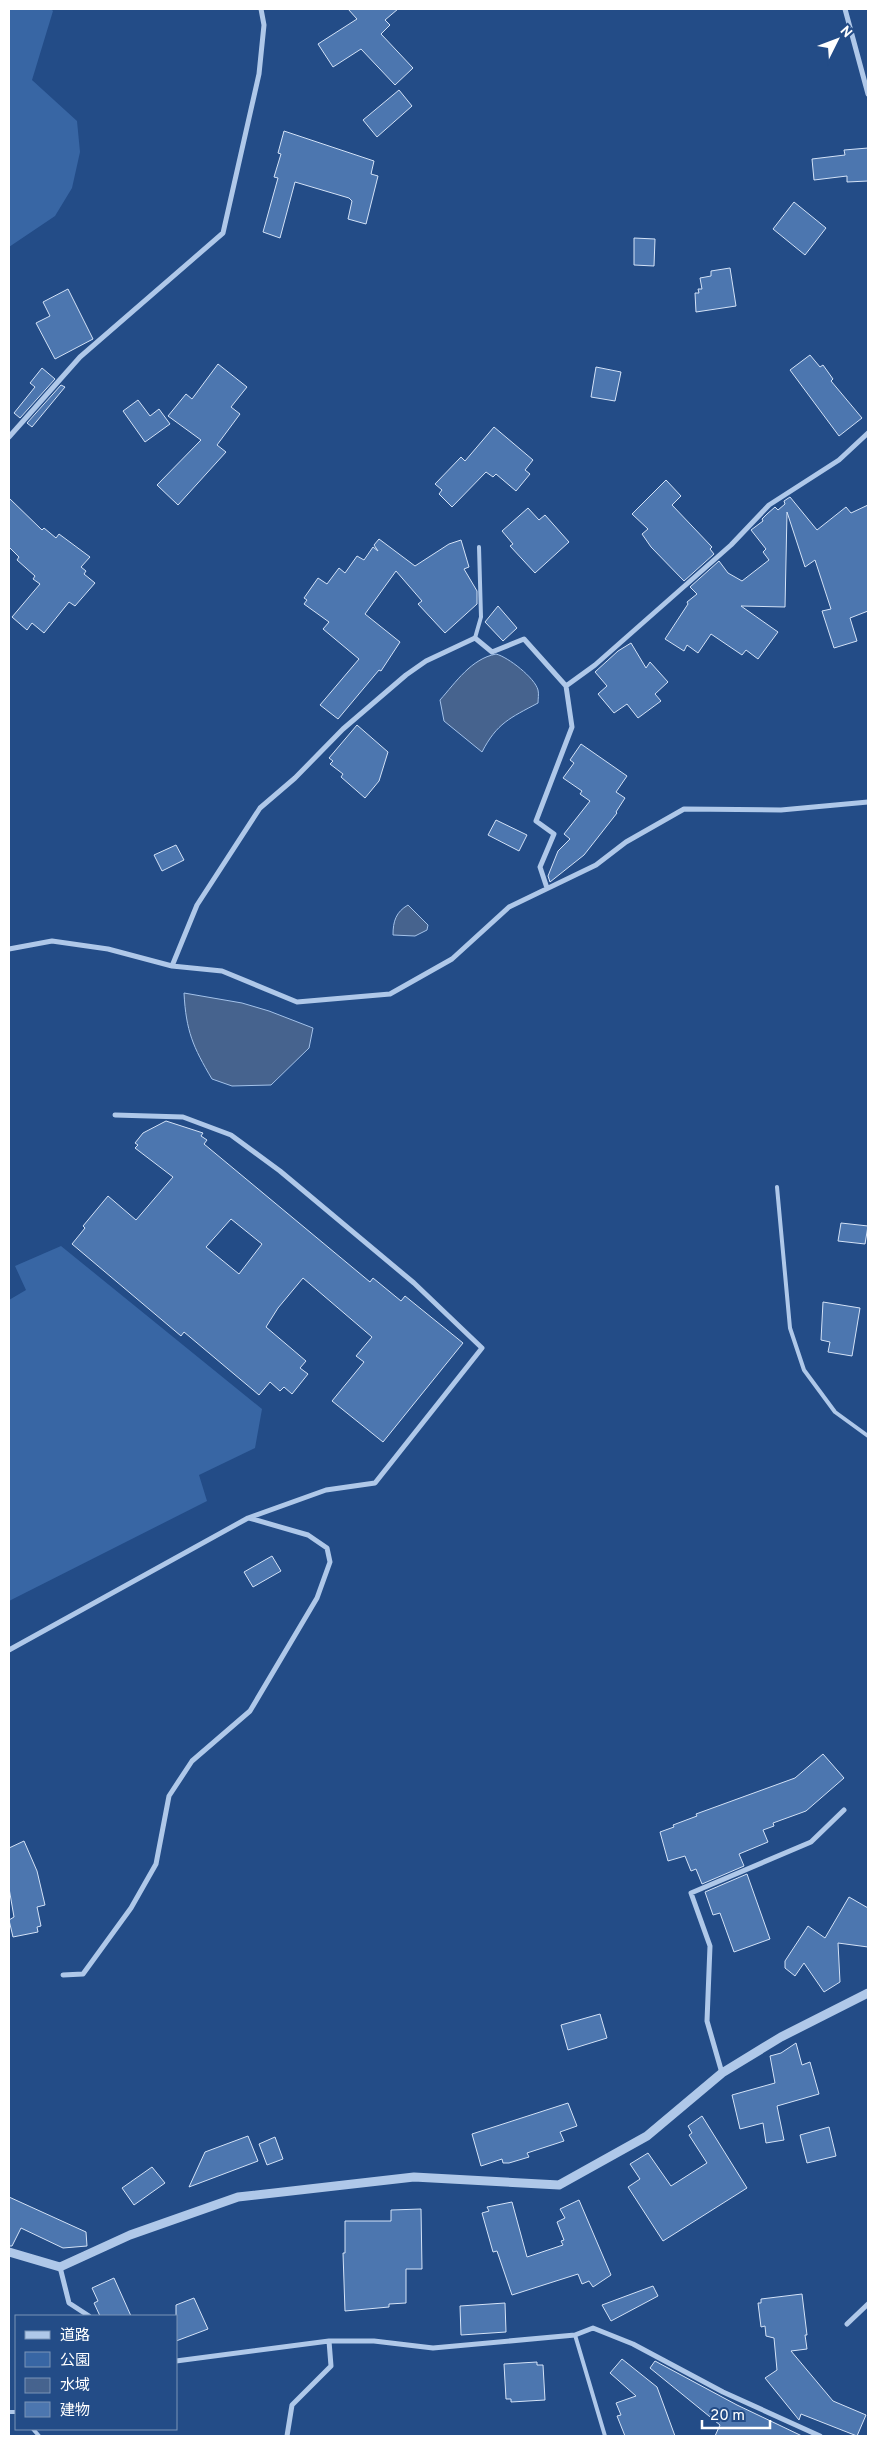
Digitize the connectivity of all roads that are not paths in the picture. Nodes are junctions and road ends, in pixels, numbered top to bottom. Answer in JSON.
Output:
{"nodes":[{"id":1,"x":261,"y":9,"type":"edge"},
{"id":2,"x":845,"y":9,"type":"edge"},
{"id":3,"x":868,"y":94,"type":"edge"},
{"id":4,"x":868,"y":433,"type":"edge"},
{"id":5,"x":9,"y":437,"type":"edge"},
{"id":6,"x":479,"y":547,"type":"dead end"},
{"id":7,"x":475,"y":638,"type":"junction"},
{"id":8,"x":566,"y":686,"type":"junction"},
{"id":9,"x":868,"y":802,"type":"edge"},
{"id":10,"x":547,"y":888,"type":"junction"},
{"id":11,"x":9,"y":949,"type":"edge"},
{"id":12,"x":172,"y":966,"type":"junction"},
{"id":13,"x":115,"y":1115,"type":"dead end"},
{"id":14,"x":777,"y":1187,"type":"dead end"},
{"id":15,"x":868,"y":1436,"type":"edge"},
{"id":16,"x":248,"y":1518,"type":"junction"},
{"id":17,"x":9,"y":1650,"type":"edge"},
{"id":18,"x":844,"y":1810,"type":"dead end"},
{"id":19,"x":63,"y":1975,"type":"dead end"},
{"id":20,"x":868,"y":1993,"type":"edge"},
{"id":21,"x":722,"y":2073,"type":"junction"},
{"id":22,"x":9,"y":2252,"type":"edge"},
{"id":23,"x":60,"y":2267,"type":"junction"},
{"id":24,"x":868,"y":2304,"type":"edge"},
{"id":25,"x":87,"y":2315,"type":"edge"},
{"id":26,"x":847,"y":2324,"type":"dead end"},
{"id":27,"x":575,"y":2335,"type":"junction"},
{"id":28,"x":329,"y":2341,"type":"junction"},
{"id":29,"x":178,"y":2361,"type":"edge"},
{"id":30,"x":287,"y":2436,"type":"edge"},
{"id":31,"x":605,"y":2436,"type":"edge"},
{"id":32,"x":820,"y":2436,"type":"edge"}],
"edges":[{"from":1,"to":5,"type":"street"},
{"from":2,"to":3,"type":"street"},
{"from":4,"to":8,"type":"street"},
{"from":6,"to":7,"type":"lane"},
{"from":7,"to":8,"type":"street"},
{"from":7,"to":12,"type":"street"},
{"from":8,"to":10,"type":"street"},
{"from":9,"to":10,"type":"street"},
{"from":10,"to":12,"type":"street"},
{"from":11,"to":12,"type":"street"},
{"from":13,"to":16,"type":"street"},
{"from":14,"to":15,"type":"lane"},
{"from":16,"to":17,"type":"street"},
{"from":16,"to":19,"type":"street"},
{"from":18,"to":21,"type":"street"},
{"from":20,"to":21,"type":"street"},
{"from":21,"to":23,"type":"street"},
{"from":22,"to":23,"type":"street"},
{"from":23,"to":25,"type":"street"},
{"from":24,"to":26,"type":"street"},
{"from":27,"to":28,"type":"street"},
{"from":27,"to":31,"type":"lane"},
{"from":27,"to":32,"type":"street"},
{"from":28,"to":29,"type":"street"},
{"from":28,"to":30,"type":"street"}]}
